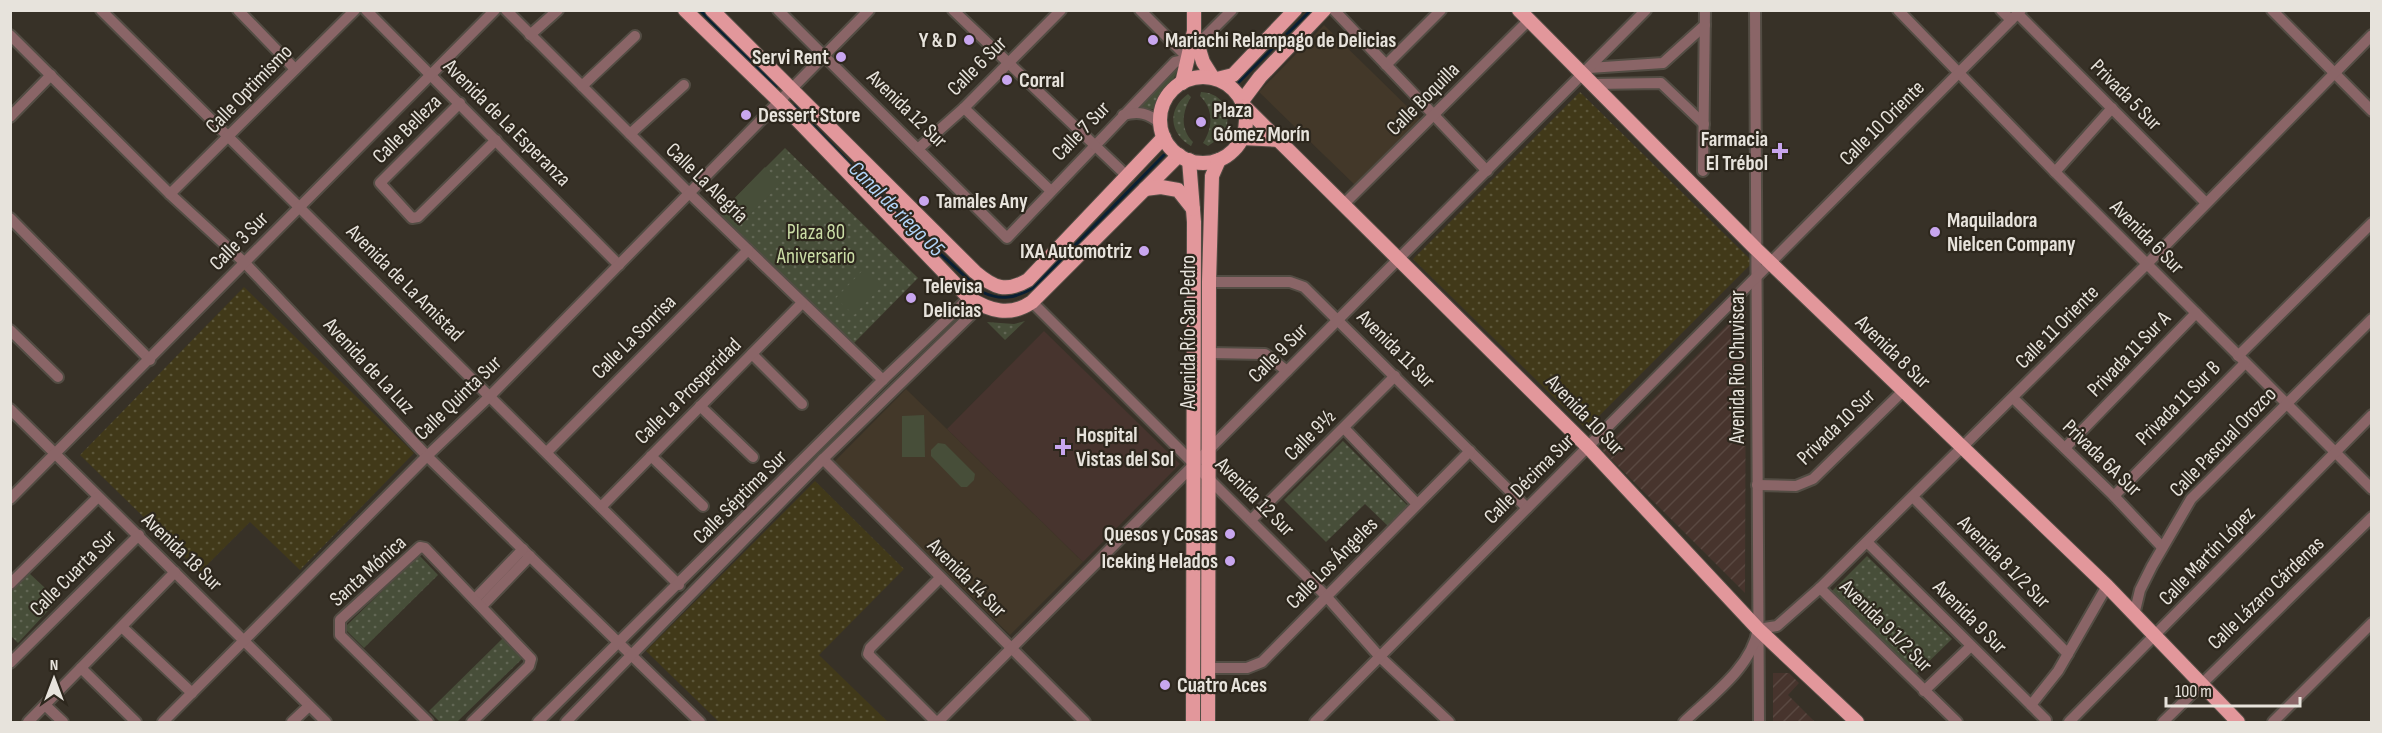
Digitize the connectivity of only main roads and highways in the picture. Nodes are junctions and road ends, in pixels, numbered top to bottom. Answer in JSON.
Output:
{"nodes":[{"id":1,"x":685,"y":10,"type":"edge"},
{"id":2,"x":712,"y":10,"type":"edge"},
{"id":3,"x":1194,"y":10,"type":"edge"},
{"id":4,"x":1295,"y":10,"type":"edge"},
{"id":5,"x":1324,"y":10,"type":"edge"},
{"id":6,"x":1524,"y":15,"type":"edge"},
{"id":7,"x":1196,"y":38,"type":"junction"},
{"id":8,"x":1215,"y":79,"type":"junction"},
{"id":9,"x":1182,"y":83,"type":"junction"},
{"id":10,"x":1243,"y":103,"type":"junction"},
{"id":11,"x":1164,"y":137,"type":"junction"},
{"id":12,"x":1242,"y":138,"type":"junction"},
{"id":13,"x":1280,"y":140,"type":"junction"},
{"id":14,"x":1184,"y":158,"type":"junction"},
{"id":15,"x":1219,"y":160,"type":"junction"},
{"id":16,"x":1145,"y":189,"type":"junction"},
{"id":17,"x":1194,"y":211,"type":"junction"},
{"id":18,"x":1193,"y":723,"type":"edge"},
{"id":19,"x":1208,"y":723,"type":"edge"},
{"id":20,"x":1857,"y":723,"type":"edge"},
{"id":21,"x":2238,"y":723,"type":"edge"}],
"edges":[{"from":1,"to":16,"type":"main road"},
{"from":2,"to":11,"type":"main road"},
{"from":3,"to":7,"type":"main road"},
{"from":4,"to":8,"type":"main road"},
{"from":5,"to":10,"type":"main road"},
{"from":6,"to":21,"type":"main road","name":"Avenida 8 Sur"},
{"from":7,"to":8,"type":"main road"},
{"from":7,"to":9,"type":"main road"},
{"from":8,"to":9,"type":"main road"},
{"from":8,"to":10,"type":"main road"},
{"from":9,"to":11,"type":"main road"},
{"from":10,"to":12,"type":"main road"},
{"from":10,"to":13,"type":"main road","name":"Avenida 10 Sur"},
{"from":11,"to":14,"type":"main road"},
{"from":12,"to":13,"type":"main road"},
{"from":12,"to":15,"type":"main road"},
{"from":13,"to":20,"type":"main road","name":"Avenida 10 Sur"},
{"from":14,"to":15,"type":"main road"},
{"from":14,"to":16,"type":"main road"},
{"from":14,"to":17,"type":"main road","name":"Avenida Río San Pedro"},
{"from":15,"to":19,"type":"main road","name":"Avenida Río San Pedro"},
{"from":16,"to":17,"type":"main road"},
{"from":17,"to":18,"type":"main road","name":"Avenida Río San Pedro"}]}
